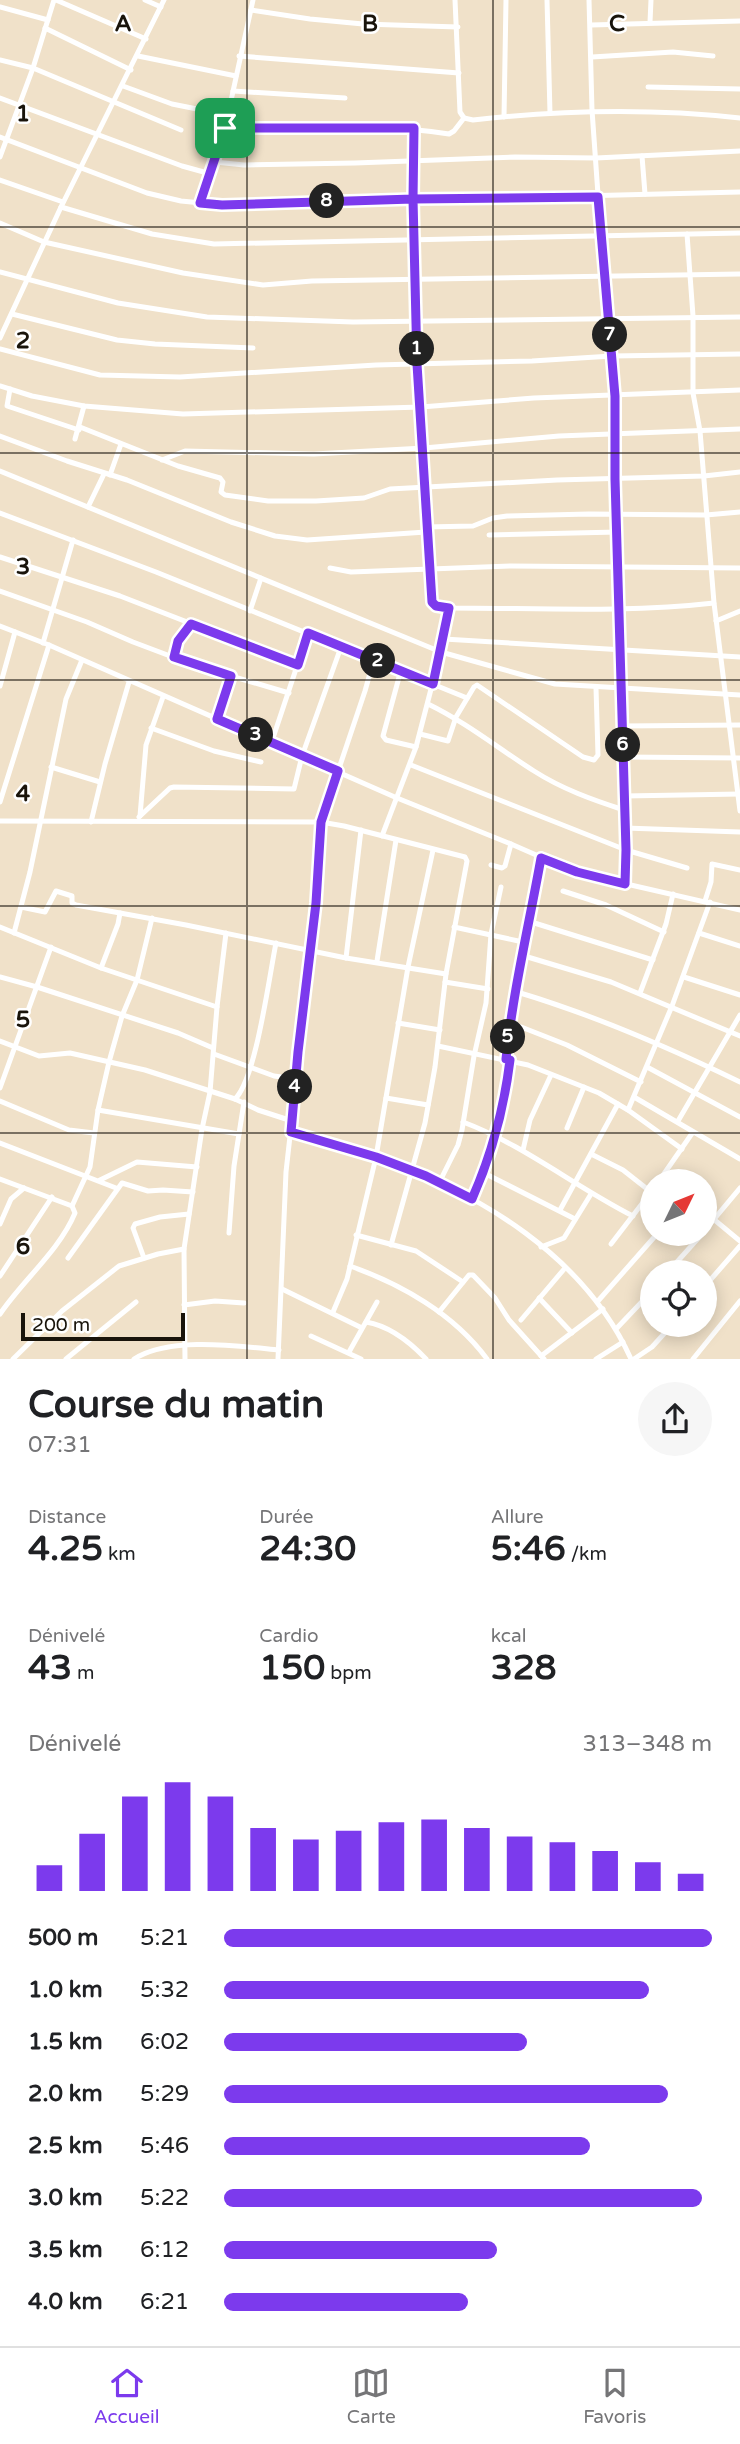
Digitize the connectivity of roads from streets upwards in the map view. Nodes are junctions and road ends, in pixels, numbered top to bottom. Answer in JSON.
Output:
{"nodes":[{"id":1,"x":55,"y":0,"type":"edge"},
{"id":2,"x":145,"y":0,"type":"edge"},
{"id":3,"x":164,"y":0,"type":"edge"},
{"id":4,"x":253,"y":0,"type":"edge"},
{"id":5,"x":455,"y":0,"type":"edge"},
{"id":6,"x":506,"y":0,"type":"edge"},
{"id":7,"x":547,"y":0,"type":"edge"},
{"id":8,"x":589,"y":0,"type":"edge"},
{"id":9,"x":651,"y":0,"type":"edge"},
{"id":10,"x":0,"y":7,"type":"edge"},
{"id":11,"x":161,"y":7,"type":"junction"},
{"id":12,"x":251,"y":10,"type":"junction"},
{"id":13,"x":48,"y":20,"type":"junction"},
{"id":14,"x":740,"y":21,"type":"edge"},
{"id":15,"x":650,"y":22,"type":"junction"},
{"id":16,"x":591,"y":24,"type":"junction"},
{"id":17,"x":458,"y":27,"type":"junction"},
{"id":18,"x":45,"y":28,"type":"junction"},
{"id":19,"x":146,"y":38,"type":"junction"},
{"id":20,"x":138,"y":55,"type":"junction"},
{"id":21,"x":713,"y":56,"type":"dead end"},
{"id":22,"x":239,"y":57,"type":"junction"},
{"id":23,"x":592,"y":57,"type":"junction"},
{"id":24,"x":0,"y":60,"type":"edge"},
{"id":25,"x":33,"y":68,"type":"junction"},
{"id":26,"x":131,"y":70,"type":"junction"},
{"id":27,"x":459,"y":73,"type":"junction"},
{"id":28,"x":236,"y":76,"type":"junction"},
{"id":29,"x":123,"y":86,"type":"junction"},
{"id":30,"x":648,"y":88,"type":"dead end"},
{"id":31,"x":740,"y":89,"type":"edge"},
{"id":32,"x":233,"y":91,"type":"junction"},
{"id":33,"x":0,"y":98,"type":"edge"},
{"id":34,"x":345,"y":98,"type":"dead end"},
{"id":35,"x":115,"y":101,"type":"junction"},
{"id":36,"x":20,"y":104,"type":"junction"},
{"id":37,"x":592,"y":110,"type":"junction"},
{"id":38,"x":551,"y":113,"type":"junction"},
{"id":39,"x":227,"y":115,"type":"junction"},
{"id":40,"x":504,"y":117,"type":"junction"},
{"id":41,"x":464,"y":118,"type":"junction"},
{"id":42,"x":740,"y":118,"type":"edge"},
{"id":43,"x":225,"y":128,"type":"junction"},
{"id":44,"x":414,"y":128,"type":"junction"},
{"id":45,"x":181,"y":131,"type":"dead end"},
{"id":46,"x":98,"y":134,"type":"junction"},
{"id":47,"x":3,"y":138,"type":"edge"},
{"id":48,"x":740,"y":151,"type":"edge"},
{"id":49,"x":642,"y":156,"type":"junction"},
{"id":50,"x":0,"y":157,"type":"edge"},
{"id":51,"x":596,"y":158,"type":"junction"},
{"id":52,"x":415,"y":160,"type":"junction"},
{"id":53,"x":215,"y":162,"type":"junction"},
{"id":54,"x":80,"y":169,"type":"junction"},
{"id":55,"x":211,"y":174,"type":"junction"},
{"id":56,"x":0,"y":180,"type":"edge"},
{"id":57,"x":740,"y":192,"type":"edge"},
{"id":58,"x":645,"y":194,"type":"junction"},
{"id":59,"x":598,"y":197,"type":"junction"},
{"id":60,"x":413,"y":199,"type":"junction"},
{"id":61,"x":200,"y":203,"type":"junction"},
{"id":62,"x":62,"y":205,"type":"junction"},
{"id":63,"x":0,"y":223,"type":"edge"},
{"id":64,"x":740,"y":233,"type":"edge"},
{"id":65,"x":687,"y":234,"type":"junction"},
{"id":66,"x":601,"y":237,"type":"junction"},
{"id":67,"x":415,"y":240,"type":"junction"},
{"id":68,"x":44,"y":242,"type":"junction"},
{"id":69,"x":0,"y":272,"type":"edge"},
{"id":70,"x":740,"y":274,"type":"edge"},
{"id":71,"x":691,"y":275,"type":"junction"},
{"id":72,"x":604,"y":277,"type":"junction"},
{"id":73,"x":26,"y":280,"type":"junction"},
{"id":74,"x":417,"y":281,"type":"junction"},
{"id":75,"x":12,"y":314,"type":"junction"},
{"id":76,"x":693,"y":316,"type":"junction"},
{"id":77,"x":740,"y":317,"type":"edge"},
{"id":78,"x":608,"y":319,"type":"junction"},
{"id":79,"x":416,"y":321,"type":"junction"},
{"id":80,"x":0,"y":338,"type":"edge"},
{"id":81,"x":253,"y":348,"type":"dead end"},
{"id":82,"x":0,"y":349,"type":"edge"},
{"id":83,"x":740,"y":354,"type":"edge"},
{"id":84,"x":693,"y":355,"type":"junction"},
{"id":85,"x":612,"y":356,"type":"junction"},
{"id":86,"x":417,"y":364,"type":"junction"},
{"id":87,"x":0,"y":386,"type":"edge"},
{"id":88,"x":10,"y":389,"type":"junction"},
{"id":89,"x":740,"y":390,"type":"edge"},
{"id":90,"x":694,"y":393,"type":"junction"},
{"id":91,"x":615,"y":396,"type":"junction"},
{"id":92,"x":84,"y":406,"type":"junction"},
{"id":93,"x":421,"y":407,"type":"junction"},
{"id":94,"x":79,"y":428,"type":"junction"},
{"id":95,"x":740,"y":429,"type":"edge"},
{"id":96,"x":699,"y":431,"type":"junction"},
{"id":97,"x":615,"y":434,"type":"junction"},
{"id":98,"x":0,"y":436,"type":"edge"},
{"id":99,"x":75,"y":439,"type":"dead end"},
{"id":100,"x":121,"y":444,"type":"junction"},
{"id":101,"x":424,"y":448,"type":"junction"},
{"id":102,"x":162,"y":460,"type":"junction"},
{"id":103,"x":0,"y":471,"type":"edge"},
{"id":104,"x":740,"y":472,"type":"edge"},
{"id":105,"x":107,"y":474,"type":"junction"},
{"id":106,"x":704,"y":476,"type":"junction"},
{"id":107,"x":615,"y":479,"type":"junction"},
{"id":108,"x":426,"y":488,"type":"junction"},
{"id":109,"x":88,"y":507,"type":"junction"},
{"id":110,"x":740,"y":512,"type":"edge"},
{"id":111,"x":0,"y":513,"type":"edge"},
{"id":112,"x":617,"y":515,"type":"junction"},
{"id":113,"x":706,"y":515,"type":"junction"},
{"id":114,"x":426,"y":529,"type":"junction"},
{"id":115,"x":618,"y":532,"type":"junction"},
{"id":116,"x":489,"y":535,"type":"dead end"},
{"id":117,"x":73,"y":540,"type":"junction"},
{"id":118,"x":0,"y":557,"type":"edge"},
{"id":119,"x":619,"y":567,"type":"junction"},
{"id":120,"x":713,"y":567,"type":"junction"},
{"id":121,"x":330,"y":568,"type":"dead end"},
{"id":122,"x":740,"y":568,"type":"edge"},
{"id":123,"x":430,"y":570,"type":"junction"},
{"id":124,"x":62,"y":578,"type":"junction"},
{"id":125,"x":261,"y":578,"type":"junction"},
{"id":126,"x":0,"y":591,"type":"edge"},
{"id":127,"x":714,"y":603,"type":"junction"},
{"id":128,"x":52,"y":608,"type":"junction"},
{"id":129,"x":449,"y":608,"type":"junction"},
{"id":130,"x":618,"y":608,"type":"junction"},
{"id":131,"x":250,"y":611,"type":"junction"},
{"id":132,"x":740,"y":611,"type":"edge"},
{"id":133,"x":716,"y":621,"type":"junction"},
{"id":134,"x":191,"y":624,"type":"junction"},
{"id":135,"x":0,"y":626,"type":"edge"},
{"id":136,"x":16,"y":632,"type":"junction"},
{"id":137,"x":308,"y":633,"type":"junction"},
{"id":138,"x":444,"y":639,"type":"junction"},
{"id":139,"x":46,"y":644,"type":"junction"},
{"id":140,"x":341,"y":647,"type":"junction"},
{"id":141,"x":622,"y":650,"type":"junction"},
{"id":142,"x":440,"y":652,"type":"junction"},
{"id":143,"x":720,"y":656,"type":"junction"},
{"id":144,"x":174,"y":657,"type":"junction"},
{"id":145,"x":740,"y":657,"type":"edge"},
{"id":146,"x":374,"y":659,"type":"junction"},
{"id":147,"x":82,"y":660,"type":"junction"},
{"id":148,"x":298,"y":665,"type":"junction"},
{"id":149,"x":401,"y":670,"type":"junction"},
{"id":150,"x":231,"y":676,"type":"junction"},
{"id":151,"x":129,"y":682,"type":"junction"},
{"id":152,"x":433,"y":684,"type":"junction"},
{"id":153,"x":0,"y":685,"type":"edge"},
{"id":154,"x":596,"y":688,"type":"junction"},
{"id":155,"x":622,"y":689,"type":"junction"},
{"id":156,"x":289,"y":693,"type":"junction"},
{"id":157,"x":727,"y":695,"type":"junction"},
{"id":158,"x":740,"y":695,"type":"edge"},
{"id":159,"x":163,"y":696,"type":"junction"},
{"id":160,"x":467,"y":698,"type":"junction"},
{"id":161,"x":428,"y":704,"type":"junction"},
{"id":162,"x":456,"y":717,"type":"junction"},
{"id":163,"x":217,"y":719,"type":"junction"},
{"id":164,"x":729,"y":724,"type":"junction"},
{"id":165,"x":740,"y":725,"type":"edge"},
{"id":166,"x":622,"y":726,"type":"junction"},
{"id":167,"x":151,"y":728,"type":"junction"},
{"id":168,"x":420,"y":734,"type":"junction"},
{"id":169,"x":272,"y":741,"type":"junction"},
{"id":170,"x":416,"y":747,"type":"junction"},
{"id":171,"x":303,"y":756,"type":"junction"},
{"id":172,"x":624,"y":757,"type":"junction"},
{"id":173,"x":737,"y":759,"type":"edge"},
{"id":174,"x":261,"y":762,"type":"dead end"},
{"id":175,"x":411,"y":765,"type":"junction"},
{"id":176,"x":51,"y":767,"type":"junction"},
{"id":177,"x":338,"y":771,"type":"junction"},
{"id":178,"x":100,"y":782,"type":"junction"},
{"id":179,"x":739,"y":794,"type":"edge"},
{"id":180,"x":624,"y":796,"type":"junction"},
{"id":181,"x":397,"y":799,"type":"junction"},
{"id":182,"x":0,"y":802,"type":"edge"},
{"id":183,"x":624,"y":810,"type":"junction"},
{"id":184,"x":740,"y":811,"type":"edge"},
{"id":185,"x":139,"y":820,"type":"junction"},
{"id":186,"x":0,"y":821,"type":"edge"},
{"id":187,"x":40,"y":821,"type":"junction"},
{"id":188,"x":92,"y":822,"type":"junction"},
{"id":189,"x":321,"y":822,"type":"junction"},
{"id":190,"x":625,"y":828,"type":"junction"},
{"id":191,"x":361,"y":830,"type":"junction"},
{"id":192,"x":740,"y":832,"type":"edge"},
{"id":193,"x":382,"y":836,"type":"junction"},
{"id":194,"x":396,"y":840,"type":"junction"},
{"id":195,"x":511,"y":844,"type":"junction"},
{"id":196,"x":433,"y":850,"type":"junction"},
{"id":197,"x":626,"y":850,"type":"junction"},
{"id":198,"x":541,"y":858,"type":"junction"},
{"id":199,"x":491,"y":864,"type":"dead end"},
{"id":200,"x":688,"y":868,"type":"dead end"},
{"id":201,"x":740,"y":870,"type":"edge"},
{"id":202,"x":625,"y":884,"type":"junction"},
{"id":203,"x":500,"y":887,"type":"dead end"},
{"id":204,"x":563,"y":891,"type":"dead end"},
{"id":205,"x":673,"y":894,"type":"junction"},
{"id":206,"x":707,"y":902,"type":"junction"},
{"id":207,"x":21,"y":907,"type":"junction"},
{"id":208,"x":740,"y":910,"type":"edge"},
{"id":209,"x":120,"y":913,"type":"junction"},
{"id":210,"x":152,"y":918,"type":"junction"},
{"id":211,"x":528,"y":921,"type":"junction"},
{"id":212,"x":0,"y":927,"type":"edge"},
{"id":213,"x":454,"y":928,"type":"junction"},
{"id":214,"x":663,"y":932,"type":"junction"},
{"id":215,"x":14,"y":933,"type":"junction"},
{"id":216,"x":226,"y":933,"type":"junction"},
{"id":217,"x":699,"y":933,"type":"junction"},
{"id":218,"x":491,"y":934,"type":"junction"},
{"id":219,"x":523,"y":942,"type":"junction"},
{"id":220,"x":276,"y":943,"type":"junction"},
{"id":221,"x":740,"y":946,"type":"edge"},
{"id":222,"x":51,"y":947,"type":"junction"},
{"id":223,"x":309,"y":950,"type":"junction"},
{"id":224,"x":521,"y":955,"type":"junction"},
{"id":225,"x":346,"y":958,"type":"junction"},
{"id":226,"x":653,"y":960,"type":"junction"},
{"id":227,"x":377,"y":961,"type":"junction"},
{"id":228,"x":408,"y":967,"type":"junction"},
{"id":229,"x":101,"y":968,"type":"junction"},
{"id":230,"x":446,"y":974,"type":"junction"},
{"id":231,"x":0,"y":977,"type":"edge"},
{"id":232,"x":684,"y":977,"type":"junction"},
{"id":233,"x":136,"y":980,"type":"junction"},
{"id":234,"x":445,"y":982,"type":"junction"},
{"id":235,"x":37,"y":987,"type":"junction"},
{"id":236,"x":488,"y":989,"type":"junction"},
{"id":237,"x":517,"y":992,"type":"junction"},
{"id":238,"x":640,"y":993,"type":"junction"},
{"id":239,"x":740,"y":995,"type":"edge"},
{"id":240,"x":672,"y":1006,"type":"junction"},
{"id":241,"x":217,"y":1007,"type":"junction"},
{"id":242,"x":740,"y":1015,"type":"edge"},
{"id":243,"x":122,"y":1016,"type":"junction"},
{"id":244,"x":398,"y":1023,"type":"junction"},
{"id":245,"x":511,"y":1023,"type":"junction"},
{"id":246,"x":440,"y":1030,"type":"junction"},
{"id":247,"x":731,"y":1032,"type":"junction"},
{"id":248,"x":740,"y":1036,"type":"edge"},
{"id":249,"x":0,"y":1041,"type":"edge"},
{"id":250,"x":657,"y":1043,"type":"junction"},
{"id":251,"x":438,"y":1046,"type":"junction"},
{"id":252,"x":16,"y":1047,"type":"junction"},
{"id":253,"x":214,"y":1051,"type":"junction"},
{"id":254,"x":474,"y":1056,"type":"junction"},
{"id":255,"x":508,"y":1060,"type":"junction"},
{"id":256,"x":109,"y":1062,"type":"junction"},
{"id":257,"x":647,"y":1067,"type":"junction"},
{"id":258,"x":710,"y":1068,"type":"junction"},
{"id":259,"x":252,"y":1069,"type":"junction"},
{"id":260,"x":551,"y":1075,"type":"junction"},
{"id":261,"x":296,"y":1079,"type":"junction"},
{"id":262,"x":641,"y":1082,"type":"junction"},
{"id":263,"x":740,"y":1083,"type":"edge"},
{"id":264,"x":584,"y":1087,"type":"junction"},
{"id":265,"x":0,"y":1088,"type":"edge"},
{"id":266,"x":210,"y":1092,"type":"junction"},
{"id":267,"x":243,"y":1092,"type":"junction"},
{"id":268,"x":695,"y":1093,"type":"junction"},
{"id":269,"x":634,"y":1097,"type":"junction"},
{"id":270,"x":386,"y":1098,"type":"junction"},
{"id":271,"x":235,"y":1099,"type":"junction"},
{"id":272,"x":0,"y":1101,"type":"edge"},
{"id":273,"x":244,"y":1102,"type":"junction"},
{"id":274,"x":618,"y":1104,"type":"junction"},
{"id":275,"x":428,"y":1105,"type":"junction"},
{"id":276,"x":98,"y":1110,"type":"junction"},
{"id":277,"x":628,"y":1110,"type":"junction"},
{"id":278,"x":740,"y":1117,"type":"edge"},
{"id":279,"x":292,"y":1121,"type":"junction"},
{"id":280,"x":678,"y":1121,"type":"junction"},
{"id":281,"x":463,"y":1122,"type":"junction"},
{"id":282,"x":566,"y":1128,"type":"dead end"},
{"id":283,"x":202,"y":1129,"type":"junction"},
{"id":284,"x":291,"y":1132,"type":"junction"},
{"id":285,"x":693,"y":1132,"type":"junction"},
{"id":286,"x":94,"y":1133,"type":"junction"},
{"id":287,"x":239,"y":1134,"type":"junction"},
{"id":288,"x":496,"y":1134,"type":"junction"},
{"id":289,"x":0,"y":1143,"type":"edge"},
{"id":290,"x":682,"y":1149,"type":"junction"},
{"id":291,"x":523,"y":1150,"type":"junction"},
{"id":292,"x":591,"y":1154,"type":"junction"},
{"id":293,"x":376,"y":1157,"type":"junction"},
{"id":294,"x":740,"y":1159,"type":"edge"},
{"id":295,"x":197,"y":1167,"type":"junction"},
{"id":296,"x":668,"y":1169,"type":"edge"},
{"id":297,"x":412,"y":1170,"type":"junction"},
{"id":298,"x":484,"y":1173,"type":"junction"},
{"id":299,"x":85,"y":1178,"type":"junction"},
{"id":300,"x":0,"y":1179,"type":"edge"},
{"id":301,"x":100,"y":1181,"type":"junction"},
{"id":302,"x":439,"y":1182,"type":"junction"},
{"id":303,"x":640,"y":1182,"type":"edge"},
{"id":304,"x":575,"y":1185,"type":"junction"},
{"id":305,"x":24,"y":1188,"type":"junction"},
{"id":306,"x":116,"y":1188,"type":"junction"},
{"id":307,"x":740,"y":1188,"type":"edge"},
{"id":308,"x":193,"y":1192,"type":"junction"},
{"id":309,"x":590,"y":1194,"type":"junction"},
{"id":310,"x":52,"y":1197,"type":"junction"},
{"id":311,"x":472,"y":1199,"type":"junction"},
{"id":312,"x":72,"y":1206,"type":"junction"},
{"id":313,"x":640,"y":1207,"type":"edge"},
{"id":314,"x":560,"y":1210,"type":"junction"},
{"id":315,"x":189,"y":1214,"type":"junction"},
{"id":316,"x":718,"y":1214,"type":"edge"},
{"id":317,"x":633,"y":1216,"type":"junction"},
{"id":318,"x":575,"y":1219,"type":"junction"},
{"id":319,"x":718,"y":1223,"type":"edge"},
{"id":320,"x":0,"y":1224,"type":"edge"},
{"id":321,"x":229,"y":1233,"type":"dead end"},
{"id":322,"x":356,"y":1235,"type":"junction"},
{"id":323,"x":611,"y":1244,"type":"dead end"},
{"id":324,"x":740,"y":1244,"type":"edge"},
{"id":325,"x":391,"y":1245,"type":"junction"},
{"id":326,"x":646,"y":1246,"type":"edge"},
{"id":327,"x":691,"y":1246,"type":"edge"},
{"id":328,"x":541,"y":1248,"type":"junction"},
{"id":329,"x":184,"y":1249,"type":"junction"},
{"id":330,"x":68,"y":1258,"type":"dead end"},
{"id":331,"x":144,"y":1258,"type":"junction"},
{"id":332,"x":679,"y":1260,"type":"edge"},
{"id":333,"x":349,"y":1266,"type":"junction"},
{"id":334,"x":565,"y":1268,"type":"junction"},
{"id":335,"x":717,"y":1272,"type":"edge"},
{"id":336,"x":0,"y":1276,"type":"edge"},
{"id":337,"x":463,"y":1282,"type":"junction"},
{"id":338,"x":282,"y":1289,"type":"junction"},
{"id":339,"x":539,"y":1298,"type":"junction"},
{"id":340,"x":598,"y":1301,"type":"junction"},
{"id":341,"x":740,"y":1301,"type":"edge"},
{"id":342,"x":377,"y":1302,"type":"dead end"},
{"id":343,"x":136,"y":1303,"type":"dead end"},
{"id":344,"x":244,"y":1303,"type":"dead end"},
{"id":345,"x":640,"y":1304,"type":"edge"},
{"id":346,"x":184,"y":1305,"type":"junction"},
{"id":347,"x":603,"y":1309,"type":"junction"},
{"id":348,"x":439,"y":1311,"type":"junction"},
{"id":349,"x":332,"y":1312,"type":"junction"},
{"id":350,"x":0,"y":1314,"type":"edge"},
{"id":351,"x":521,"y":1320,"type":"dead end"},
{"id":352,"x":364,"y":1325,"type":"junction"},
{"id":353,"x":616,"y":1329,"type":"junction"},
{"id":354,"x":572,"y":1334,"type":"junction"},
{"id":355,"x":311,"y":1336,"type":"dead end"},
{"id":356,"x":661,"y":1337,"type":"edge"},
{"id":357,"x":623,"y":1342,"type":"junction"},
{"id":358,"x":186,"y":1346,"type":"junction"},
{"id":359,"x":279,"y":1350,"type":"junction"},
{"id":360,"x":349,"y":1352,"type":"junction"},
{"id":361,"x":542,"y":1357,"type":"edge"},
{"id":362,"x":13,"y":1359,"type":"edge"},
{"id":363,"x":66,"y":1359,"type":"edge"},
{"id":364,"x":134,"y":1359,"type":"edge"},
{"id":365,"x":185,"y":1359,"type":"edge"},
{"id":366,"x":278,"y":1359,"type":"edge"},
{"id":367,"x":361,"y":1359,"type":"edge"},
{"id":368,"x":426,"y":1359,"type":"edge"},
{"id":369,"x":487,"y":1359,"type":"edge"},
{"id":370,"x":596,"y":1359,"type":"edge"},
{"id":371,"x":632,"y":1359,"type":"edge"},
{"id":372,"x":693,"y":1359,"type":"edge"}],
"edges":[{"from":1,"to":13,"type":"street"},
{"from":1,"to":19,"type":"street"},
{"from":2,"to":11,"type":"street"},
{"from":3,"to":11,"type":"street"},
{"from":4,"to":12,"type":"street"},
{"from":5,"to":17,"type":"street"},
{"from":6,"to":40,"type":"street"},
{"from":7,"to":38,"type":"street"},
{"from":8,"to":16,"type":"street"},
{"from":9,"to":15,"type":"street"},
{"from":10,"to":13,"type":"street"},
{"from":11,"to":19,"type":"street"},
{"from":12,"to":17,"type":"street"},
{"from":12,"to":22,"type":"street"},
{"from":13,"to":18,"type":"street"},
{"from":14,"to":15,"type":"street"},
{"from":15,"to":16,"type":"street"},
{"from":16,"to":23,"type":"street"},
{"from":17,"to":27,"type":"street"},
{"from":18,"to":25,"type":"street"},
{"from":18,"to":26,"type":"street"},
{"from":19,"to":20,"type":"street"},
{"from":20,"to":26,"type":"street"},
{"from":20,"to":28,"type":"street"},
{"from":21,"to":23,"type":"street"},
{"from":22,"to":27,"type":"street"},
{"from":22,"to":28,"type":"street"},
{"from":23,"to":37,"type":"street"},
{"from":24,"to":25,"type":"street"},
{"from":25,"to":35,"type":"street"},
{"from":25,"to":36,"type":"street"},
{"from":26,"to":29,"type":"street"},
{"from":27,"to":41,"type":"street"},
{"from":28,"to":32,"type":"street"},
{"from":29,"to":35,"type":"street"},
{"from":29,"to":39,"type":"street"},
{"from":30,"to":31,"type":"street"},
{"from":32,"to":34,"type":"street"},
{"from":32,"to":39,"type":"street"},
{"from":33,"to":36,"type":"street"},
{"from":35,"to":45,"type":"street"},
{"from":35,"to":46,"type":"street"},
{"from":36,"to":46,"type":"street"},
{"from":36,"to":47,"type":"street"},
{"from":37,"to":38,"type":"street"},
{"from":37,"to":42,"type":"street"},
{"from":37,"to":51,"type":"street"},
{"from":38,"to":40,"type":"street"},
{"from":39,"to":43,"type":"street"},
{"from":40,"to":41,"type":"street"},
{"from":41,"to":44,"type":"street"},
{"from":43,"to":44,"type":"street"},
{"from":43,"to":53,"type":"street"},
{"from":44,"to":52,"type":"street"},
{"from":46,"to":54,"type":"street"},
{"from":46,"to":55,"type":"street"},
{"from":47,"to":50,"type":"street"},
{"from":47,"to":54,"type":"street"},
{"from":48,"to":49,"type":"street"},
{"from":49,"to":51,"type":"street"},
{"from":49,"to":58,"type":"street"},
{"from":51,"to":52,"type":"street"},
{"from":51,"to":59,"type":"street"},
{"from":52,"to":53,"type":"street"},
{"from":52,"to":60,"type":"street"},
{"from":53,"to":55,"type":"street"},
{"from":54,"to":61,"type":"street"},
{"from":54,"to":62,"type":"street"},
{"from":55,"to":61,"type":"street"},
{"from":56,"to":62,"type":"street"},
{"from":57,"to":58,"type":"street"},
{"from":58,"to":59,"type":"street"},
{"from":59,"to":60,"type":"street"},
{"from":59,"to":66,"type":"street"},
{"from":60,"to":61,"type":"street"},
{"from":60,"to":67,"type":"street"},
{"from":62,"to":67,"type":"street"},
{"from":62,"to":68,"type":"street"},
{"from":63,"to":68,"type":"street"},
{"from":64,"to":65,"type":"street"},
{"from":65,"to":66,"type":"street"},
{"from":65,"to":71,"type":"street"},
{"from":66,"to":67,"type":"street"},
{"from":66,"to":72,"type":"street"},
{"from":67,"to":74,"type":"street"},
{"from":68,"to":73,"type":"street"},
{"from":68,"to":74,"type":"street"},
{"from":69,"to":73,"type":"street"},
{"from":70,"to":71,"type":"street"},
{"from":71,"to":72,"type":"street"},
{"from":71,"to":76,"type":"street"},
{"from":72,"to":74,"type":"street"},
{"from":72,"to":78,"type":"street"},
{"from":73,"to":75,"type":"street"},
{"from":73,"to":79,"type":"street"},
{"from":74,"to":79,"type":"street"},
{"from":75,"to":80,"type":"street"},
{"from":75,"to":81,"type":"street"},
{"from":76,"to":77,"type":"street"},
{"from":76,"to":78,"type":"street"},
{"from":76,"to":84,"type":"street"},
{"from":78,"to":79,"type":"street"},
{"from":78,"to":85,"type":"street"},
{"from":79,"to":86,"type":"street"},
{"from":82,"to":86,"type":"street"},
{"from":83,"to":84,"type":"street"},
{"from":84,"to":85,"type":"street"},
{"from":84,"to":90,"type":"street"},
{"from":85,"to":86,"type":"street"},
{"from":85,"to":91,"type":"street"},
{"from":86,"to":93,"type":"street"},
{"from":87,"to":88,"type":"street"},
{"from":88,"to":92,"type":"street"},
{"from":88,"to":94,"type":"street"},
{"from":89,"to":90,"type":"street"},
{"from":90,"to":91,"type":"street"},
{"from":90,"to":96,"type":"street"},
{"from":91,"to":93,"type":"street"},
{"from":91,"to":97,"type":"street"},
{"from":92,"to":93,"type":"street"},
{"from":92,"to":94,"type":"street"},
{"from":93,"to":101,"type":"street"},
{"from":94,"to":99,"type":"street"},
{"from":94,"to":100,"type":"street"},
{"from":95,"to":96,"type":"street"},
{"from":96,"to":97,"type":"street"},
{"from":96,"to":106,"type":"street"},
{"from":97,"to":101,"type":"street"},
{"from":97,"to":107,"type":"street"},
{"from":98,"to":105,"type":"street"},
{"from":100,"to":102,"type":"street"},
{"from":100,"to":105,"type":"street"},
{"from":101,"to":102,"type":"street"},
{"from":101,"to":108,"type":"street"},
{"from":102,"to":108,"type":"street"},
{"from":103,"to":109,"type":"street"},
{"from":104,"to":106,"type":"street"},
{"from":105,"to":109,"type":"street"},
{"from":105,"to":114,"type":"street"},
{"from":106,"to":107,"type":"street"},
{"from":106,"to":113,"type":"street"},
{"from":107,"to":108,"type":"street"},
{"from":107,"to":112,"type":"street"},
{"from":108,"to":114,"type":"street"},
{"from":109,"to":125,"type":"street"},
{"from":110,"to":113,"type":"street"},
{"from":111,"to":117,"type":"street"},
{"from":112,"to":113,"type":"street"},
{"from":112,"to":114,"type":"street"},
{"from":112,"to":115,"type":"street"},
{"from":113,"to":120,"type":"street"},
{"from":114,"to":123,"type":"street"},
{"from":115,"to":116,"type":"street"},
{"from":115,"to":119,"type":"street"},
{"from":117,"to":124,"type":"street"},
{"from":117,"to":131,"type":"street"},
{"from":118,"to":124,"type":"street"},
{"from":119,"to":120,"type":"street"},
{"from":119,"to":123,"type":"street"},
{"from":119,"to":130,"type":"street"},
{"from":120,"to":122,"type":"street"},
{"from":120,"to":127,"type":"street"},
{"from":121,"to":123,"type":"street"},
{"from":123,"to":129,"type":"street"},
{"from":124,"to":128,"type":"street"},
{"from":124,"to":134,"type":"street"},
{"from":125,"to":131,"type":"street"},
{"from":125,"to":142,"type":"street"},
{"from":126,"to":128,"type":"street"},
{"from":127,"to":130,"type":"street"},
{"from":127,"to":133,"type":"street"},
{"from":128,"to":139,"type":"street"},
{"from":128,"to":144,"type":"street"},
{"from":129,"to":130,"type":"street"},
{"from":129,"to":138,"type":"street"},
{"from":130,"to":141,"type":"street"},
{"from":131,"to":137,"type":"street"},
{"from":132,"to":133,"type":"street"},
{"from":133,"to":143,"type":"street"},
{"from":134,"to":144,"type":"street"},
{"from":134,"to":148,"type":"street"},
{"from":135,"to":136,"type":"street"},
{"from":136,"to":139,"type":"street"},
{"from":136,"to":153,"type":"street"},
{"from":137,"to":140,"type":"street"},
{"from":137,"to":148,"type":"street"},
{"from":138,"to":141,"type":"street"},
{"from":138,"to":142,"type":"street"},
{"from":139,"to":147,"type":"street"},
{"from":139,"to":182,"type":"street"},
{"from":140,"to":146,"type":"street"},
{"from":140,"to":171,"type":"street"},
{"from":141,"to":143,"type":"street"},
{"from":141,"to":155,"type":"street"},
{"from":142,"to":152,"type":"street"},
{"from":142,"to":154,"type":"street"},
{"from":143,"to":145,"type":"street"},
{"from":143,"to":157,"type":"street"},
{"from":144,"to":150,"type":"street"},
{"from":146,"to":149,"type":"street"},
{"from":146,"to":177,"type":"street"},
{"from":147,"to":151,"type":"street"},
{"from":147,"to":176,"type":"street"},
{"from":148,"to":156,"type":"street"},
{"from":149,"to":152,"type":"street"},
{"from":149,"to":170,"type":"street"},
{"from":150,"to":156,"type":"street"},
{"from":150,"to":163,"type":"street"},
{"from":151,"to":159,"type":"street"},
{"from":151,"to":178,"type":"street"},
{"from":152,"to":160,"type":"street"},
{"from":152,"to":161,"type":"street"},
{"from":154,"to":155,"type":"street"},
{"from":154,"to":160,"type":"street"},
{"from":155,"to":157,"type":"street"},
{"from":155,"to":166,"type":"street"},
{"from":156,"to":169,"type":"street"},
{"from":157,"to":158,"type":"street"},
{"from":157,"to":164,"type":"street"},
{"from":159,"to":163,"type":"street"},
{"from":159,"to":167,"type":"street"},
{"from":160,"to":162,"type":"street"},
{"from":161,"to":162,"type":"street"},
{"from":161,"to":168,"type":"street"},
{"from":162,"to":168,"type":"street"},
{"from":162,"to":183,"type":"street"},
{"from":163,"to":169,"type":"street"},
{"from":164,"to":165,"type":"street"},
{"from":164,"to":166,"type":"street"},
{"from":164,"to":173,"type":"street"},
{"from":166,"to":172,"type":"street"},
{"from":167,"to":174,"type":"street"},
{"from":167,"to":185,"type":"street"},
{"from":168,"to":170,"type":"street"},
{"from":169,"to":171,"type":"street"},
{"from":170,"to":175,"type":"street"},
{"from":171,"to":177,"type":"street"},
{"from":171,"to":185,"type":"street"},
{"from":172,"to":173,"type":"street"},
{"from":172,"to":180,"type":"street"},
{"from":173,"to":179,"type":"street"},
{"from":175,"to":181,"type":"street"},
{"from":175,"to":197,"type":"street"},
{"from":176,"to":178,"type":"street"},
{"from":176,"to":187,"type":"street"},
{"from":177,"to":181,"type":"street"},
{"from":177,"to":189,"type":"street"},
{"from":178,"to":188,"type":"street"},
{"from":179,"to":180,"type":"street"},
{"from":179,"to":184,"type":"street"},
{"from":180,"to":183,"type":"street"},
{"from":181,"to":193,"type":"street"},
{"from":181,"to":195,"type":"street"},
{"from":183,"to":190,"type":"street"},
{"from":185,"to":188,"type":"street"},
{"from":185,"to":189,"type":"street"},
{"from":186,"to":187,"type":"street"},
{"from":187,"to":188,"type":"street"},
{"from":187,"to":207,"type":"street"},
{"from":189,"to":191,"type":"street"},
{"from":189,"to":223,"type":"street"},
{"from":190,"to":192,"type":"street"},
{"from":190,"to":197,"type":"street"},
{"from":191,"to":193,"type":"street"},
{"from":191,"to":225,"type":"street"},
{"from":193,"to":194,"type":"street"},
{"from":194,"to":196,"type":"street"},
{"from":194,"to":227,"type":"street"},
{"from":195,"to":198,"type":"street"},
{"from":195,"to":199,"type":"street"},
{"from":196,"to":213,"type":"street"},
{"from":196,"to":228,"type":"street"},
{"from":197,"to":200,"type":"street"},
{"from":197,"to":202,"type":"street"},
{"from":198,"to":202,"type":"street"},
{"from":198,"to":211,"type":"street"},
{"from":201,"to":206,"type":"street"},
{"from":202,"to":205,"type":"street"},
{"from":203,"to":218,"type":"street"},
{"from":204,"to":214,"type":"street"},
{"from":205,"to":206,"type":"street"},
{"from":205,"to":214,"type":"street"},
{"from":206,"to":208,"type":"street"},
{"from":206,"to":217,"type":"street"},
{"from":207,"to":209,"type":"street"},
{"from":207,"to":215,"type":"street"},
{"from":209,"to":210,"type":"street"},
{"from":209,"to":229,"type":"street"},
{"from":210,"to":216,"type":"street"},
{"from":210,"to":233,"type":"street"},
{"from":211,"to":219,"type":"street"},
{"from":211,"to":226,"type":"street"},
{"from":212,"to":215,"type":"street"},
{"from":213,"to":218,"type":"street"},
{"from":213,"to":230,"type":"street"},
{"from":214,"to":226,"type":"street"},
{"from":215,"to":222,"type":"street"},
{"from":216,"to":220,"type":"street"},
{"from":216,"to":241,"type":"street"},
{"from":217,"to":221,"type":"street"},
{"from":217,"to":232,"type":"street"},
{"from":218,"to":219,"type":"street"},
{"from":218,"to":236,"type":"street"},
{"from":219,"to":224,"type":"street"},
{"from":220,"to":223,"type":"street"},
{"from":220,"to":259,"type":"street"},
{"from":222,"to":229,"type":"street"},
{"from":222,"to":235,"type":"street"},
{"from":223,"to":225,"type":"street"},
{"from":223,"to":261,"type":"street"},
{"from":224,"to":237,"type":"street"},
{"from":224,"to":238,"type":"street"},
{"from":225,"to":227,"type":"street"},
{"from":226,"to":238,"type":"street"},
{"from":227,"to":228,"type":"street"},
{"from":228,"to":230,"type":"street"},
{"from":228,"to":244,"type":"street"},
{"from":229,"to":233,"type":"street"},
{"from":230,"to":234,"type":"street"},
{"from":231,"to":235,"type":"street"},
{"from":232,"to":239,"type":"street"},
{"from":232,"to":240,"type":"street"},
{"from":233,"to":241,"type":"street"},
{"from":233,"to":243,"type":"street"},
{"from":234,"to":236,"type":"street"},
{"from":234,"to":246,"type":"street"},
{"from":235,"to":243,"type":"street"},
{"from":235,"to":252,"type":"street"},
{"from":236,"to":254,"type":"street"},
{"from":237,"to":245,"type":"street"},
{"from":237,"to":250,"type":"street"},
{"from":238,"to":240,"type":"street"},
{"from":240,"to":247,"type":"street"},
{"from":240,"to":250,"type":"street"},
{"from":241,"to":253,"type":"street"},
{"from":242,"to":247,"type":"street"},
{"from":243,"to":253,"type":"street"},
{"from":243,"to":256,"type":"street"},
{"from":244,"to":246,"type":"street"},
{"from":244,"to":270,"type":"street"},
{"from":245,"to":255,"type":"street"},
{"from":245,"to":262,"type":"street"},
{"from":246,"to":251,"type":"street"},
{"from":247,"to":248,"type":"street"},
{"from":247,"to":258,"type":"street"},
{"from":249,"to":252,"type":"street"},
{"from":250,"to":257,"type":"street"},
{"from":250,"to":258,"type":"street"},
{"from":251,"to":254,"type":"street"},
{"from":251,"to":275,"type":"street"},
{"from":252,"to":256,"type":"street"},
{"from":252,"to":265,"type":"street"},
{"from":253,"to":259,"type":"street"},
{"from":253,"to":266,"type":"street"},
{"from":254,"to":255,"type":"street"},
{"from":254,"to":281,"type":"street"},
{"from":255,"to":260,"type":"street"},
{"from":255,"to":288,"type":"street"},
{"from":256,"to":266,"type":"street"},
{"from":256,"to":276,"type":"street"},
{"from":257,"to":262,"type":"street"},
{"from":257,"to":268,"type":"street"},
{"from":258,"to":263,"type":"street"},
{"from":258,"to":268,"type":"street"},
{"from":259,"to":261,"type":"street"},
{"from":259,"to":267,"type":"street"},
{"from":260,"to":264,"type":"street"},
{"from":260,"to":291,"type":"street"},
{"from":261,"to":279,"type":"street"},
{"from":262,"to":269,"type":"street"},
{"from":264,"to":274,"type":"street"},
{"from":264,"to":282,"type":"street"},
{"from":266,"to":271,"type":"street"},
{"from":266,"to":283,"type":"street"},
{"from":267,"to":271,"type":"street"},
{"from":267,"to":273,"type":"street"},
{"from":268,"to":278,"type":"street"},
{"from":268,"to":280,"type":"street"},
{"from":269,"to":277,"type":"street"},
{"from":269,"to":280,"type":"street"},
{"from":270,"to":275,"type":"street"},
{"from":270,"to":293,"type":"street"},
{"from":271,"to":273,"type":"street"},
{"from":272,"to":286,"type":"street"},
{"from":273,"to":279,"type":"street"},
{"from":273,"to":287,"type":"street"},
{"from":274,"to":277,"type":"street"},
{"from":274,"to":292,"type":"street"},
{"from":275,"to":297,"type":"street"},
{"from":276,"to":283,"type":"street"},
{"from":276,"to":286,"type":"street"},
{"from":277,"to":290,"type":"street"},
{"from":279,"to":284,"type":"street"},
{"from":280,"to":285,"type":"street"},
{"from":281,"to":288,"type":"street"},
{"from":281,"to":302,"type":"street"},
{"from":283,"to":287,"type":"street"},
{"from":283,"to":295,"type":"street"},
{"from":284,"to":293,"type":"street"},
{"from":284,"to":338,"type":"street"},
{"from":285,"to":290,"type":"street"},
{"from":285,"to":294,"type":"street"},
{"from":286,"to":299,"type":"street"},
{"from":287,"to":321,"type":"street"},
{"from":288,"to":291,"type":"street"},
{"from":288,"to":298,"type":"street"},
{"from":289,"to":299,"type":"street"},
{"from":290,"to":296,"type":"street"},
{"from":291,"to":304,"type":"street"},
{"from":292,"to":303,"type":"street"},
{"from":292,"to":304,"type":"street"},
{"from":293,"to":297,"type":"street"},
{"from":293,"to":322,"type":"street"},
{"from":295,"to":301,"type":"street"},
{"from":295,"to":308,"type":"street"},
{"from":297,"to":302,"type":"street"},
{"from":297,"to":325,"type":"street"},
{"from":298,"to":311,"type":"street"},
{"from":298,"to":314,"type":"street"},
{"from":299,"to":301,"type":"street"},
{"from":299,"to":312,"type":"street"},
{"from":300,"to":305,"type":"street"},
{"from":301,"to":306,"type":"street"},
{"from":302,"to":311,"type":"street"},
{"from":304,"to":309,"type":"street"},
{"from":304,"to":314,"type":"street"},
{"from":305,"to":310,"type":"street"},
{"from":305,"to":320,"type":"street"},
{"from":306,"to":308,"type":"street"},
{"from":306,"to":330,"type":"street"},
{"from":307,"to":316,"type":"street"},
{"from":308,"to":315,"type":"street"},
{"from":309,"to":317,"type":"street"},
{"from":309,"to":318,"type":"street"},
{"from":310,"to":312,"type":"street"},
{"from":310,"to":336,"type":"street"},
{"from":311,"to":328,"type":"street"},
{"from":312,"to":350,"type":"street"},
{"from":313,"to":317,"type":"street"},
{"from":314,"to":318,"type":"street"},
{"from":315,"to":329,"type":"street"},
{"from":315,"to":331,"type":"street"},
{"from":317,"to":323,"type":"street"},
{"from":318,"to":328,"type":"street"},
{"from":319,"to":324,"type":"street"},
{"from":322,"to":325,"type":"street"},
{"from":322,"to":333,"type":"street"},
{"from":324,"to":335,"type":"street"},
{"from":325,"to":337,"type":"street"},
{"from":326,"to":340,"type":"street"},
{"from":327,"to":332,"type":"street"},
{"from":328,"to":334,"type":"street"},
{"from":329,"to":331,"type":"street"},
{"from":329,"to":346,"type":"street"},
{"from":331,"to":362,"type":"street"},
{"from":333,"to":348,"type":"street"},
{"from":333,"to":349,"type":"street"},
{"from":334,"to":339,"type":"street"},
{"from":334,"to":340,"type":"street"},
{"from":337,"to":348,"type":"street"},
{"from":337,"to":361,"type":"street"},
{"from":338,"to":349,"type":"street"},
{"from":338,"to":359,"type":"street"},
{"from":339,"to":351,"type":"street"},
{"from":339,"to":354,"type":"street"},
{"from":340,"to":347,"type":"street"},
{"from":341,"to":372,"type":"street"},
{"from":342,"to":352,"type":"street"},
{"from":343,"to":363,"type":"street"},
{"from":344,"to":346,"type":"street"},
{"from":345,"to":353,"type":"street"},
{"from":346,"to":358,"type":"street"},
{"from":347,"to":353,"type":"street"},
{"from":347,"to":354,"type":"street"},
{"from":348,"to":369,"type":"street"},
{"from":349,"to":352,"type":"street"},
{"from":352,"to":360,"type":"street"},
{"from":352,"to":368,"type":"street"},
{"from":353,"to":357,"type":"street"},
{"from":354,"to":361,"type":"street"},
{"from":355,"to":360,"type":"street"},
{"from":356,"to":371,"type":"street"},
{"from":357,"to":370,"type":"street"},
{"from":357,"to":371,"type":"street"},
{"from":358,"to":359,"type":"street"},
{"from":358,"to":364,"type":"street"},
{"from":358,"to":365,"type":"street"},
{"from":359,"to":366,"type":"street"},
{"from":360,"to":367,"type":"street"}]}
